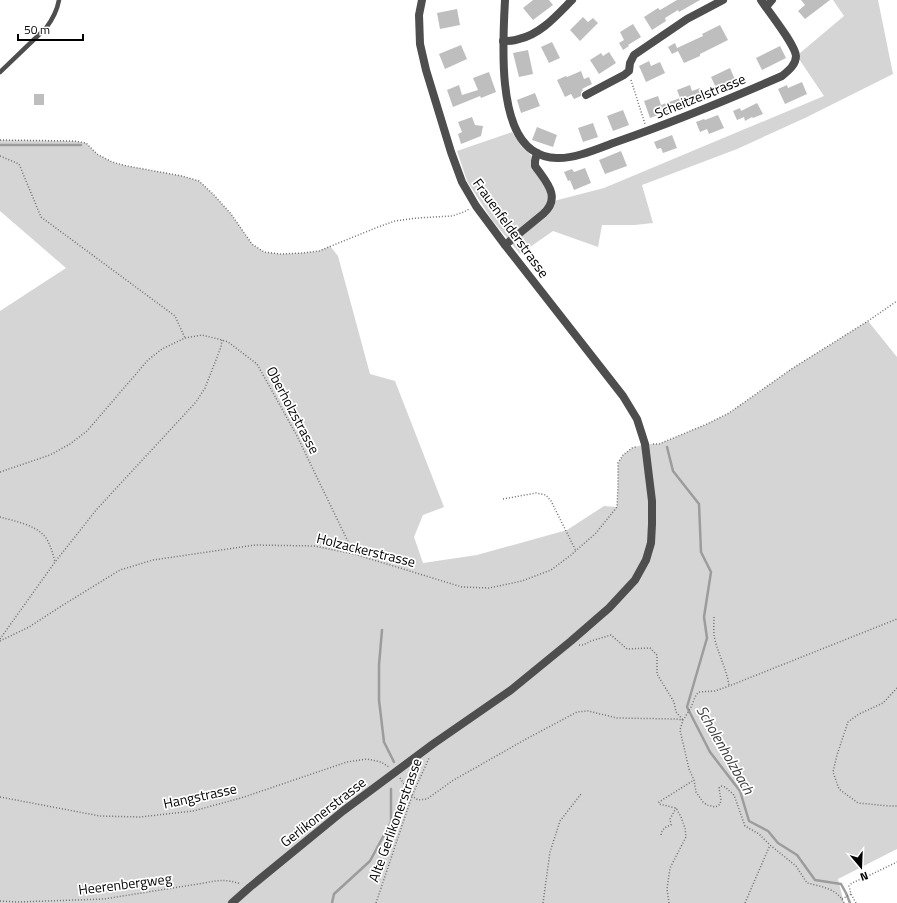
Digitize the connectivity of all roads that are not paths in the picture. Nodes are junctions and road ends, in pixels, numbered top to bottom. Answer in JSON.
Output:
{"nodes":[{"id":1,"x":59,"y":0,"type":"edge"},
{"id":2,"x":422,"y":0,"type":"edge"},
{"id":3,"x":505,"y":0,"type":"edge"},
{"id":4,"x":572,"y":0,"type":"edge"},
{"id":5,"x":723,"y":0,"type":"edge"},
{"id":6,"x":761,"y":0,"type":"edge"},
{"id":7,"x":772,"y":0,"type":"edge"},
{"id":8,"x":766,"y":8,"type":"junction"},
{"id":9,"x":504,"y":41,"type":"junction"},
{"id":10,"x":0,"y":72,"type":"edge"},
{"id":11,"x":586,"y":95,"type":"dead end"},
{"id":12,"x":538,"y":154,"type":"junction"},
{"id":13,"x":505,"y":245,"type":"junction"},
{"id":14,"x":433,"y":744,"type":"joint"},
{"id":15,"x":232,"y":903,"type":"edge"}],
"edges":[{"from":1,"to":10,"type":"lane"},
{"from":2,"to":13,"type":"street","name":"Frauenfelderstrasse"},
{"from":3,"to":9,"type":"street","name":"Scheitzelstrasse"},
{"from":4,"to":9,"type":"street"},
{"from":5,"to":11,"type":"street"},
{"from":6,"to":8,"type":"street"},
{"from":7,"to":8,"type":"street"},
{"from":8,"to":12,"type":"street","name":"Scheitzelstrasse"},
{"from":9,"to":12,"type":"street","name":"Scheitzelstrasse"},
{"from":12,"to":13,"type":"street"},
{"from":13,"to":14,"type":"street","name":"Frauenfelderstrasse"},
{"from":14,"to":15,"type":"street","name":"Gerlikonerstrasse"}]}
